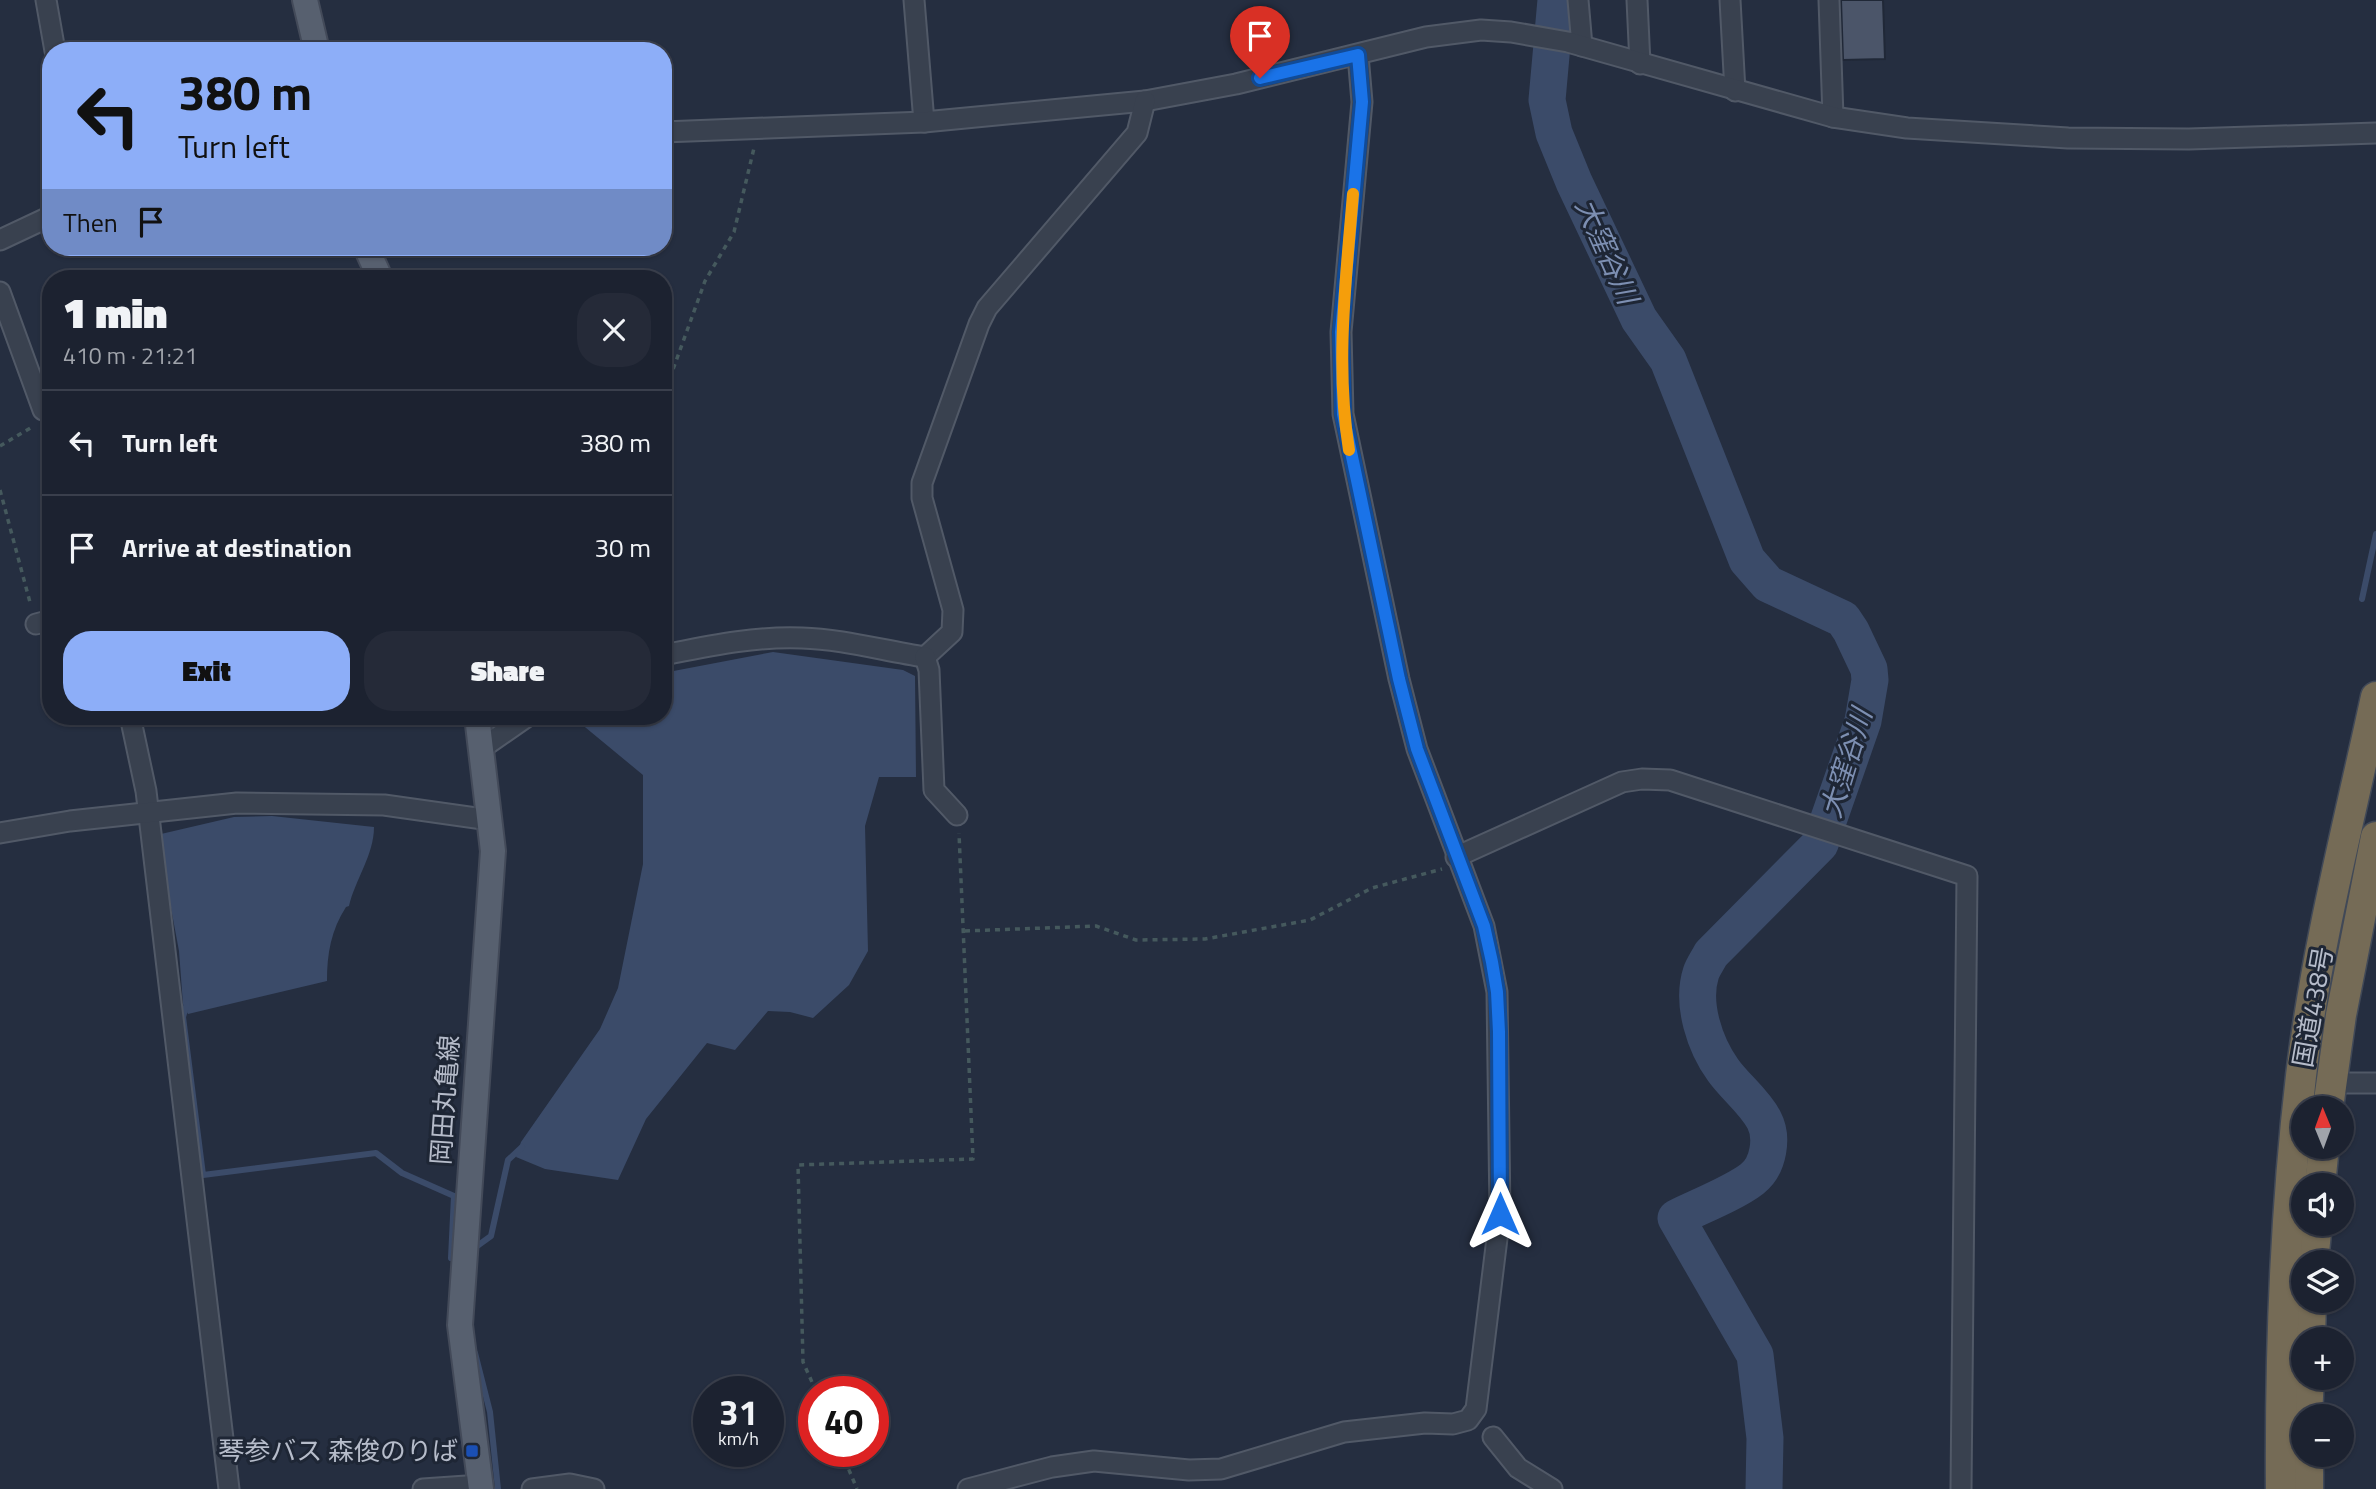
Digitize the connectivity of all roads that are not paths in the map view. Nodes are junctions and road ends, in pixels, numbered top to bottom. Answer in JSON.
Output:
{"nodes":[{"id":1,"x":46,"y":0,"type":"edge"},
{"id":2,"x":305,"y":0,"type":"edge"},
{"id":3,"x":914,"y":0,"type":"edge"},
{"id":4,"x":1578,"y":0,"type":"edge"},
{"id":5,"x":1637,"y":0,"type":"edge"},
{"id":6,"x":1730,"y":0,"type":"edge"},
{"id":7,"x":1829,"y":0,"type":"edge"},
{"id":8,"x":53,"y":42,"type":"edge"},
{"id":9,"x":315,"y":42,"type":"edge"},
{"id":10,"x":1575,"y":44,"type":"junction"},
{"id":11,"x":1358,"y":55,"type":"junction"},
{"id":12,"x":1640,"y":64,"type":"junction"},
{"id":13,"x":1735,"y":91,"type":"junction"},
{"id":14,"x":1145,"y":101,"type":"junction"},
{"id":15,"x":1833,"y":117,"type":"junction"},
{"id":16,"x":924,"y":122,"type":"junction"},
{"id":17,"x":672,"y":132,"type":"edge"},
{"id":18,"x":2376,"y":133,"type":"edge"},
{"id":19,"x":42,"y":220,"type":"edge"},
{"id":20,"x":0,"y":240,"type":"edge"},
{"id":21,"x":0,"y":292,"type":"edge"},
{"id":22,"x":42,"y":407,"type":"edge"},
{"id":23,"x":672,"y":653,"type":"edge"},
{"id":24,"x":925,"y":657,"type":"junction"},
{"id":25,"x":2376,"y":697,"type":"edge"},
{"id":26,"x":132,"y":725,"type":"edge"},
{"id":27,"x":478,"y":725,"type":"edge"},
{"id":28,"x":515,"y":725,"type":"edge"},
{"id":29,"x":482,"y":748,"type":"junction"},
{"id":30,"x":147,"y":814,"type":"junction"},
{"id":31,"x":957,"y":815,"type":"road end"},
{"id":32,"x":490,"y":820,"type":"junction"},
{"id":33,"x":0,"y":833,"type":"edge"},
{"id":34,"x":2376,"y":837,"type":"edge"},
{"id":35,"x":1458,"y":860,"type":"junction"},
{"id":36,"x":2376,"y":1083,"type":"edge"},
{"id":37,"x":2329,"y":1095,"type":"edge"},
{"id":38,"x":1493,"y":1437,"type":"dead end"},
{"id":39,"x":2308,"y":1467,"type":"edge"},
{"id":40,"x":481,"y":1487,"type":"edge"},
{"id":41,"x":229,"y":1489,"type":"edge"},
{"id":42,"x":423,"y":1489,"type":"edge"},
{"id":43,"x":532,"y":1489,"type":"edge"},
{"id":44,"x":594,"y":1489,"type":"edge"},
{"id":45,"x":968,"y":1489,"type":"edge"},
{"id":46,"x":1552,"y":1489,"type":"edge"},
{"id":47,"x":1961,"y":1489,"type":"edge"},
{"id":48,"x":2281,"y":1489,"type":"edge"},
{"id":49,"x":2308,"y":1489,"type":"edge"}],
"edges":[{"from":1,"to":8,"type":"street"},
{"from":2,"to":9,"type":"main road"},
{"from":3,"to":16,"type":"street"},
{"from":4,"to":10,"type":"street"},
{"from":5,"to":12,"type":"street"},
{"from":6,"to":13,"type":"street"},
{"from":7,"to":15,"type":"street"},
{"from":10,"to":11,"type":"street"},
{"from":10,"to":12,"type":"street"},
{"from":11,"to":14,"type":"street"},
{"from":11,"to":35,"type":"street"},
{"from":12,"to":13,"type":"street"},
{"from":13,"to":15,"type":"street"},
{"from":14,"to":16,"type":"street"},
{"from":14,"to":24,"type":"street"},
{"from":15,"to":18,"type":"street"},
{"from":16,"to":17,"type":"street"},
{"from":19,"to":20,"type":"street"},
{"from":21,"to":22,"type":"street"},
{"from":23,"to":24,"type":"street"},
{"from":24,"to":31,"type":"street"},
{"from":25,"to":48,"type":"highway","name":"国道438号"},
{"from":26,"to":30,"type":"street"},
{"from":27,"to":29,"type":"main road","name":"岡田丸亀線"},
{"from":28,"to":29,"type":"street"},
{"from":29,"to":32,"type":"main road","name":"岡田丸亀線"},
{"from":30,"to":32,"type":"street"},
{"from":30,"to":33,"type":"street"},
{"from":30,"to":41,"type":"street"},
{"from":32,"to":40,"type":"main road","name":"岡田丸亀線"},
{"from":34,"to":37,"type":"highway","name":"国道438号"},
{"from":35,"to":45,"type":"street"},
{"from":35,"to":47,"type":"street"},
{"from":36,"to":37,"type":"street"},
{"from":38,"to":46,"type":"street"},
{"from":39,"to":49,"type":"highway"},
{"from":40,"to":42,"type":"street"},
{"from":43,"to":44,"type":"street"}]}
